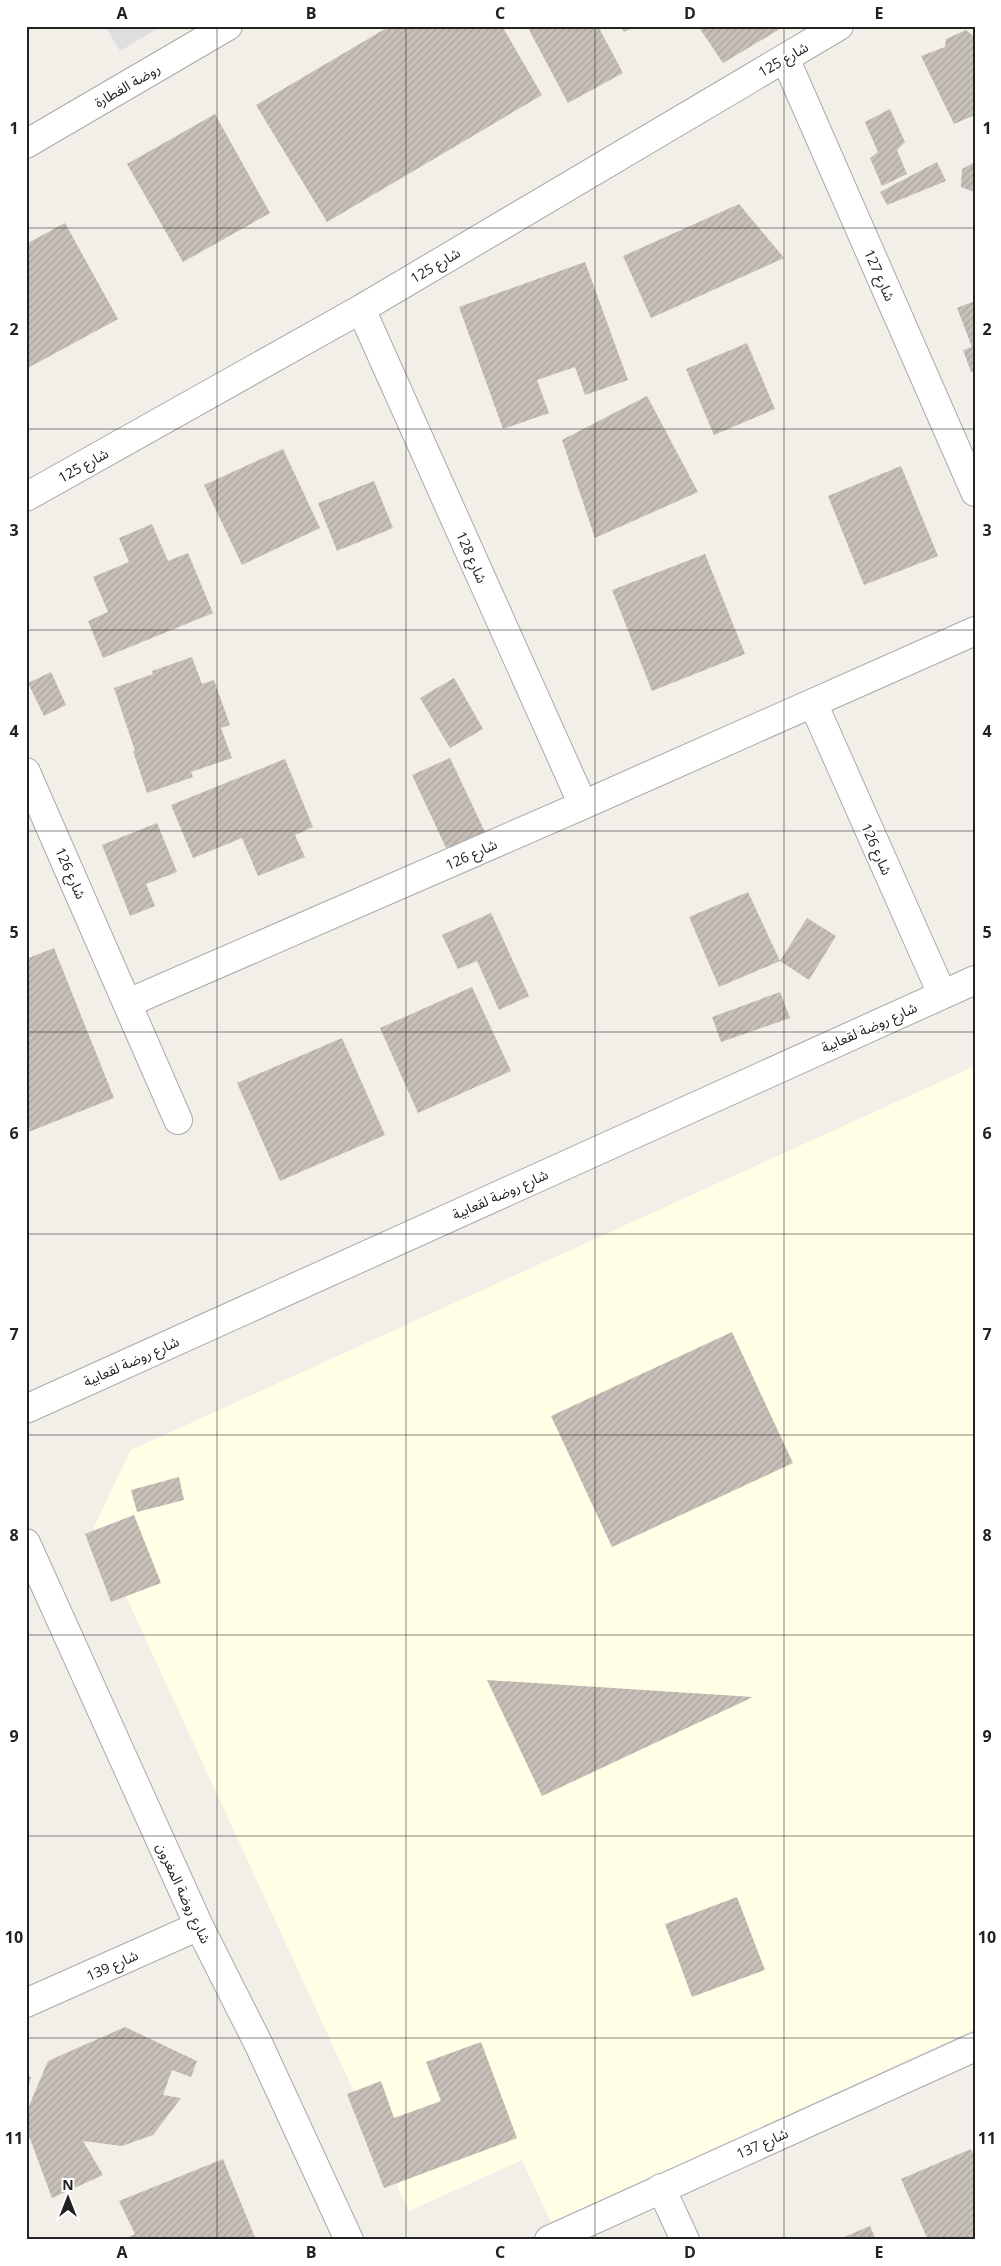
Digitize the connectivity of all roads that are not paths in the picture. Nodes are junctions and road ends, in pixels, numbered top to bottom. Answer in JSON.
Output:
{"nodes":[{"id":1,"x":228,"y":26,"type":"edge"},
{"id":2,"x":839,"y":26,"type":"edge"},
{"id":3,"x":785,"y":58,"type":"junction"},
{"id":4,"x":26,"y":144,"type":"edge"},
{"id":5,"x":361,"y":309,"type":"junction"},
{"id":6,"x":975,"y":492,"type":"edge"},
{"id":7,"x":26,"y":497,"type":"edge"},
{"id":8,"x":975,"y":631,"type":"edge"},
{"id":9,"x":813,"y":703,"type":"junction"},
{"id":10,"x":26,"y":772,"type":"edge"},
{"id":11,"x":582,"y":805,"type":"junction"},
{"id":12,"x":975,"y":980,"type":"edge"},
{"id":13,"x":942,"y":994,"type":"junction"},
{"id":14,"x":128,"y":1003,"type":"junction"},
{"id":15,"x":178,"y":1120,"type":"dead end"},
{"id":16,"x":26,"y":1409,"type":"edge"},
{"id":17,"x":26,"y":1543,"type":"edge"},
{"id":18,"x":198,"y":1926,"type":"junction"},
{"id":19,"x":26,"y":2003,"type":"edge"},
{"id":20,"x":975,"y":2047,"type":"edge"},
{"id":21,"x":661,"y":2188,"type":"junction"},
{"id":22,"x":349,"y":2240,"type":"edge"},
{"id":23,"x":550,"y":2240,"type":"edge"},
{"id":24,"x":685,"y":2240,"type":"edge"}],
"edges":[{"from":1,"to":4,"type":"street","name":"روضة الغطارة"},
{"from":2,"to":3,"type":"street","name":"شارع 125"},
{"from":3,"to":5,"type":"street","name":"شارع 125"},
{"from":3,"to":6,"type":"street","name":"شارع 127"},
{"from":5,"to":7,"type":"street","name":"شارع 125"},
{"from":5,"to":11,"type":"street","name":"شارع 128"},
{"from":8,"to":9,"type":"street","name":"شارع 126"},
{"from":9,"to":11,"type":"street","name":"شارع 126"},
{"from":9,"to":13,"type":"street","name":"شارع 126"},
{"from":10,"to":14,"type":"street","name":"شارع 126"},
{"from":11,"to":14,"type":"street","name":"شارع 126"},
{"from":12,"to":13,"type":"street","name":"شارع روضة لقعابية"},
{"from":13,"to":16,"type":"street","name":"شارع روضة لقعابية"},
{"from":14,"to":15,"type":"street","name":"شارع 126"},
{"from":17,"to":18,"type":"street","name":"شارع روضة المغرون"},
{"from":18,"to":19,"type":"street","name":"شارع 139"},
{"from":18,"to":22,"type":"street","name":"شارع روضة المغرون"},
{"from":20,"to":21,"type":"street","name":"شارع 137"},
{"from":21,"to":23,"type":"street","name":"شارع 137"},
{"from":21,"to":24,"type":"street"}]}
